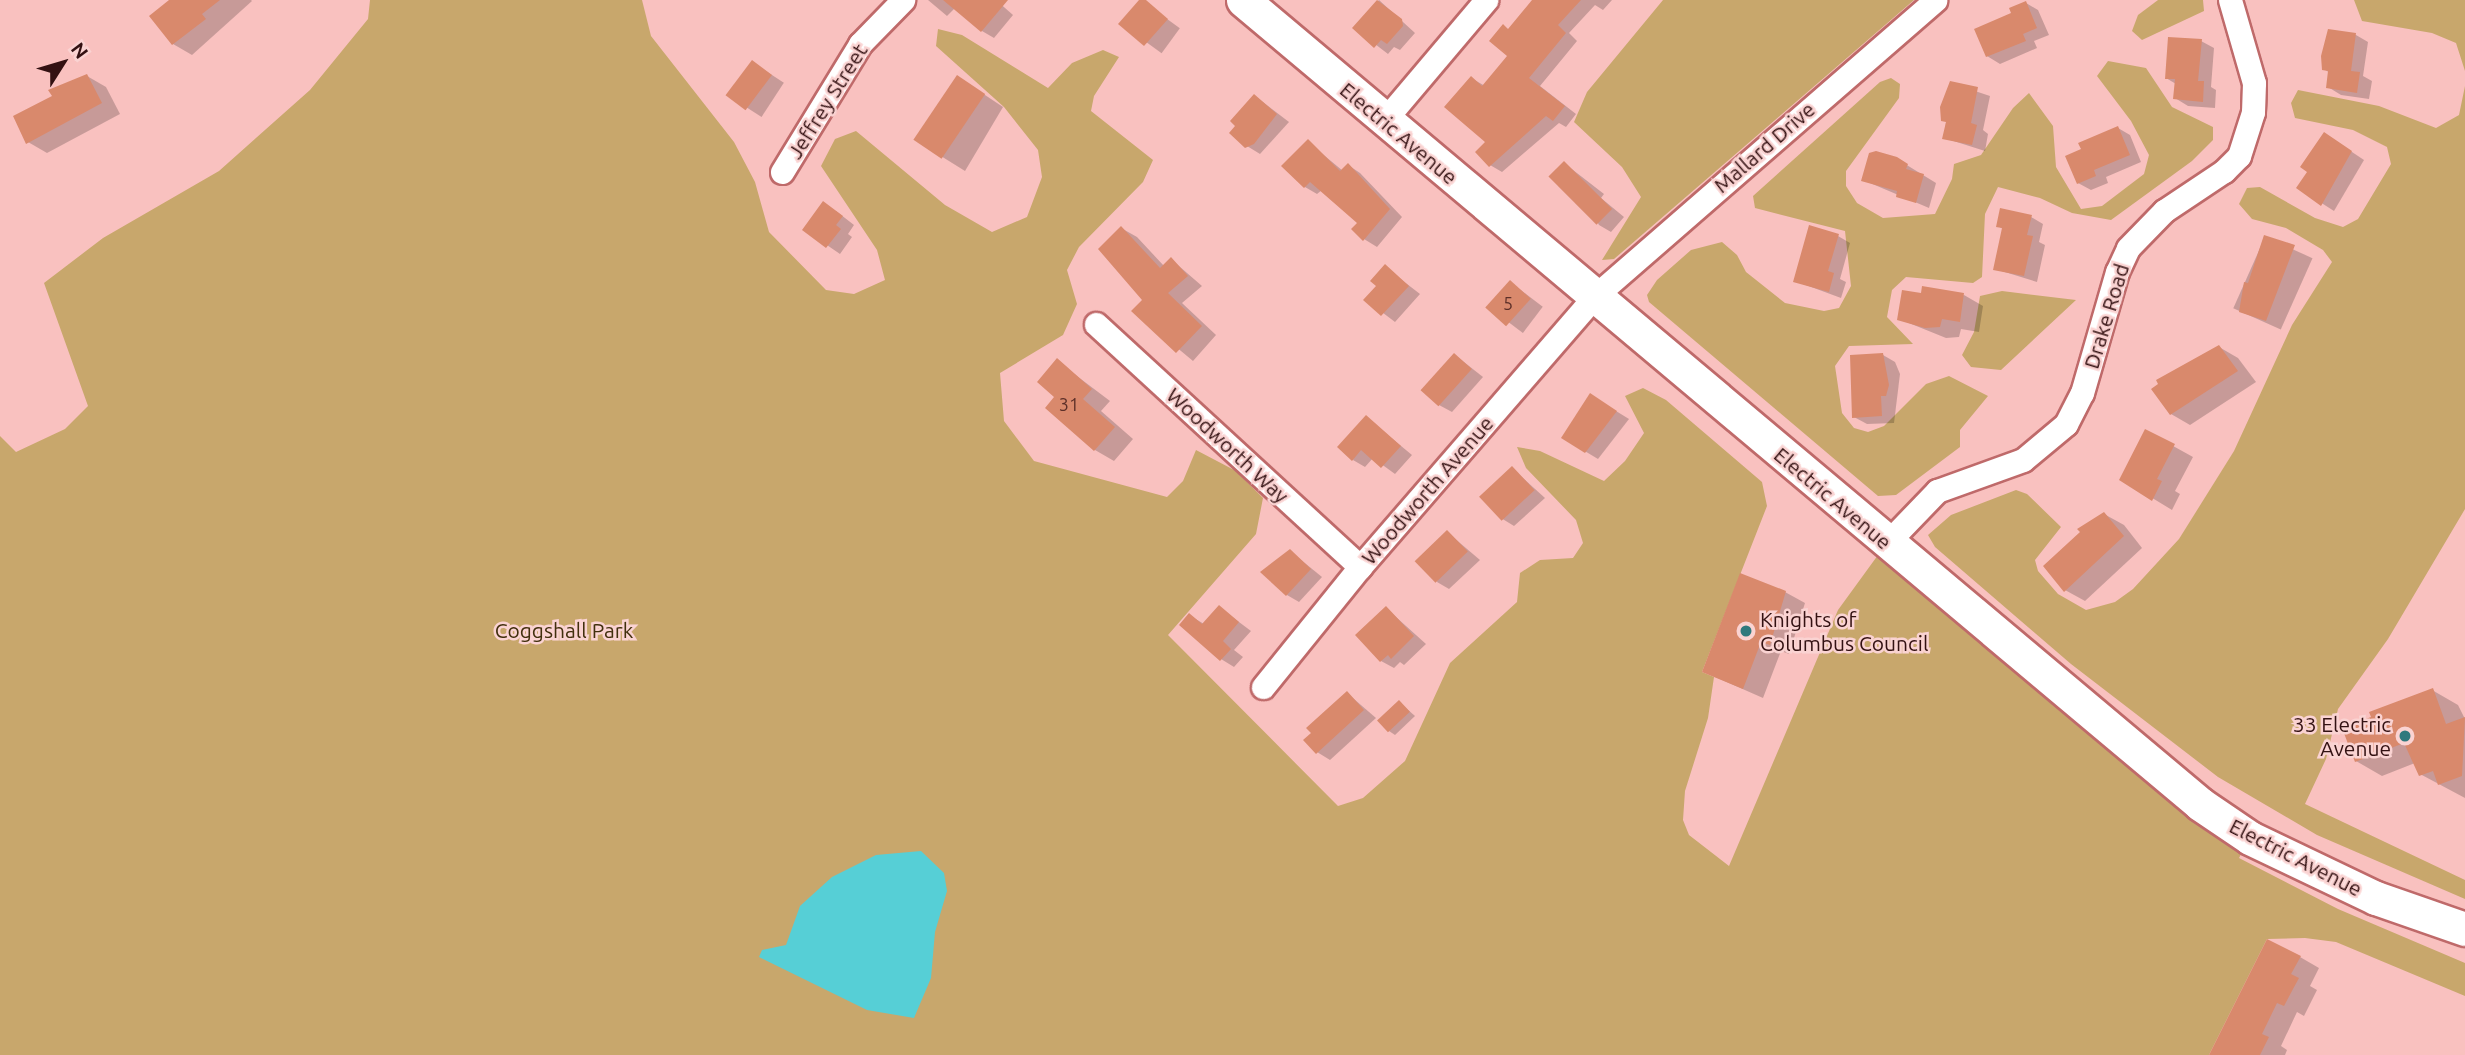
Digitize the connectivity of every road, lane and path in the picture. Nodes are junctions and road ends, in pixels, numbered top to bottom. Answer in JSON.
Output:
{"nodes":[{"id":1,"x":903,"y":0,"type":"edge"},
{"id":2,"x":1243,"y":0,"type":"edge"},
{"id":3,"x":1486,"y":0,"type":"edge"},
{"id":4,"x":1935,"y":0,"type":"edge"},
{"id":5,"x":2230,"y":0,"type":"edge"},
{"id":6,"x":1383,"y":122,"type":"junction"},
{"id":7,"x":782,"y":172,"type":"dead end"},
{"id":8,"x":1595,"y":296,"type":"junction"},
{"id":9,"x":1096,"y":324,"type":"dead end"},
{"id":10,"x":1886,"y":544,"type":"junction"},
{"id":11,"x":1360,"y":567,"type":"junction"},
{"id":12,"x":1263,"y":687,"type":"dead end"},
{"id":13,"x":2465,"y":929,"type":"edge"}],
"edges":[{"from":1,"to":7,"type":"street","name":"Jeffrey Street"},
{"from":2,"to":6,"type":"main road","name":"Electric Avenue"},
{"from":3,"to":6,"type":"street"},
{"from":4,"to":8,"type":"street","name":"Mallard Drive"},
{"from":5,"to":10,"type":"street","name":"Drake Road"},
{"from":6,"to":8,"type":"main road","name":"Electric Avenue"},
{"from":8,"to":10,"type":"main road","name":"Electric Avenue"},
{"from":8,"to":11,"type":"street","name":"Woodworth Avenue"},
{"from":9,"to":11,"type":"street","name":"Woodworth Way"},
{"from":10,"to":13,"type":"main road","name":"Electric Avenue"},
{"from":11,"to":12,"type":"street","name":"Woodworth Avenue"}]}
